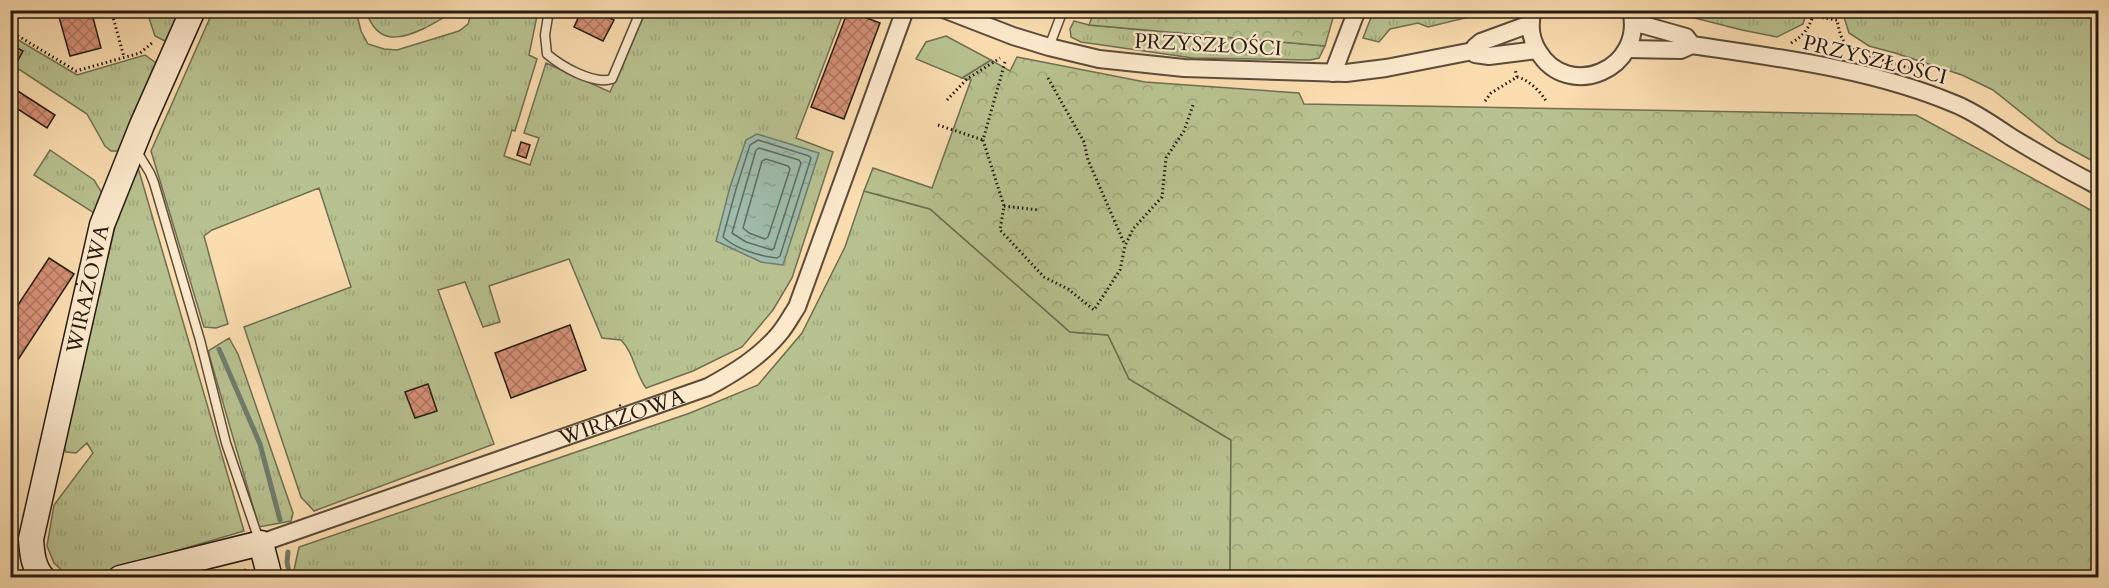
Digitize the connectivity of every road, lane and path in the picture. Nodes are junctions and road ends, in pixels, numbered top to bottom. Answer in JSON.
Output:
{"nodes":[{"id":1,"x":111,"y":10,"type":"edge"},
{"id":2,"x":193,"y":10,"type":"edge"},
{"id":3,"x":549,"y":10,"type":"edge"},
{"id":4,"x":641,"y":10,"type":"edge"},
{"id":5,"x":905,"y":10,"type":"edge"},
{"id":6,"x":946,"y":10,"type":"edge"},
{"id":7,"x":1063,"y":10,"type":"edge"},
{"id":8,"x":1357,"y":10,"type":"edge"},
{"id":9,"x":1632,"y":16,"type":"edge"},
{"id":10,"x":1813,"y":16,"type":"dead end"},
{"id":11,"x":1532,"y":17,"type":"edge"},
{"id":12,"x":1837,"y":20,"type":"dead end"},
{"id":13,"x":10,"y":31,"type":"edge"},
{"id":14,"x":152,"y":43,"type":"dead end"},
{"id":15,"x":1692,"y":45,"type":"junction"},
{"id":16,"x":1049,"y":47,"type":"junction"},
{"id":17,"x":1627,"y":49,"type":"junction"},
{"id":18,"x":1537,"y":50,"type":"junction"},
{"id":19,"x":1473,"y":51,"type":"junction"},
{"id":20,"x":124,"y":57,"type":"junction"},
{"id":21,"x":1000,"y":58,"type":"dead end"},
{"id":22,"x":1005,"y":62,"type":"dead end"},
{"id":23,"x":1515,"y":68,"type":"dead end"},
{"id":24,"x":1333,"y":73,"type":"junction"},
{"id":25,"x":1517,"y":77,"type":"junction"},
{"id":26,"x":1048,"y":78,"type":"dead end"},
{"id":27,"x":947,"y":100,"type":"dead end"},
{"id":28,"x":1485,"y":101,"type":"dead end"},
{"id":29,"x":1546,"y":101,"type":"dead end"},
{"id":30,"x":1193,"y":105,"type":"dead end"},
{"id":31,"x":938,"y":125,"type":"dead end"},
{"id":32,"x":982,"y":140,"type":"junction"},
{"id":33,"x":133,"y":147,"type":"junction"},
{"id":34,"x":2098,"y":186,"type":"edge"},
{"id":35,"x":1004,"y":206,"type":"junction"},
{"id":36,"x":1039,"y":210,"type":"dead end"},
{"id":37,"x":1125,"y":246,"type":"junction"},
{"id":38,"x":261,"y":543,"type":"junction"},
{"id":39,"x":38,"y":576,"type":"edge"},
{"id":40,"x":120,"y":578,"type":"edge"},
{"id":41,"x":270,"y":578,"type":"edge"}],
"edges":[{"from":1,"to":20,"type":"path"},
{"from":2,"to":33,"type":"street","name":"WIRAŻOWA"},
{"from":3,"to":4,"type":"lane"},
{"from":5,"to":38,"type":"street","name":"WIRAŻOWA"},
{"from":6,"to":16,"type":"street","name":"PRZYSZŁOŚCI"},
{"from":7,"to":16,"type":"lane"},
{"from":8,"to":24,"type":"street"},
{"from":9,"to":15,"type":"street","name":"PRZYSZŁOŚCI"},
{"from":9,"to":17,"type":"street"},
{"from":10,"to":12,"type":"path"},
{"from":11,"to":18,"type":"street"},
{"from":11,"to":19,"type":"street","name":"PRZYSZŁOŚCI"},
{"from":13,"to":20,"type":"path"},
{"from":14,"to":20,"type":"path"},
{"from":15,"to":17,"type":"street","name":"PRZYSZŁOŚCI"},
{"from":15,"to":34,"type":"street","name":"PRZYSZŁOŚCI"},
{"from":16,"to":24,"type":"street","name":"PRZYSZŁOŚCI"},
{"from":17,"to":18,"type":"street"},
{"from":18,"to":19,"type":"street","name":"PRZYSZŁOŚCI"},
{"from":19,"to":24,"type":"street","name":"PRZYSZŁOŚCI"},
{"from":21,"to":27,"type":"path"},
{"from":22,"to":32,"type":"path"},
{"from":23,"to":25,"type":"path"},
{"from":25,"to":28,"type":"path"},
{"from":25,"to":29,"type":"path"},
{"from":26,"to":37,"type":"path"},
{"from":30,"to":37,"type":"path"},
{"from":31,"to":32,"type":"path"},
{"from":32,"to":35,"type":"path"},
{"from":33,"to":38,"type":"lane"},
{"from":33,"to":39,"type":"street","name":"WIRAŻOWA"},
{"from":35,"to":36,"type":"path"},
{"from":35,"to":37,"type":"path"},
{"from":38,"to":40,"type":"street","name":"WIRAŻOWA"},
{"from":38,"to":41,"type":"street"}]}
